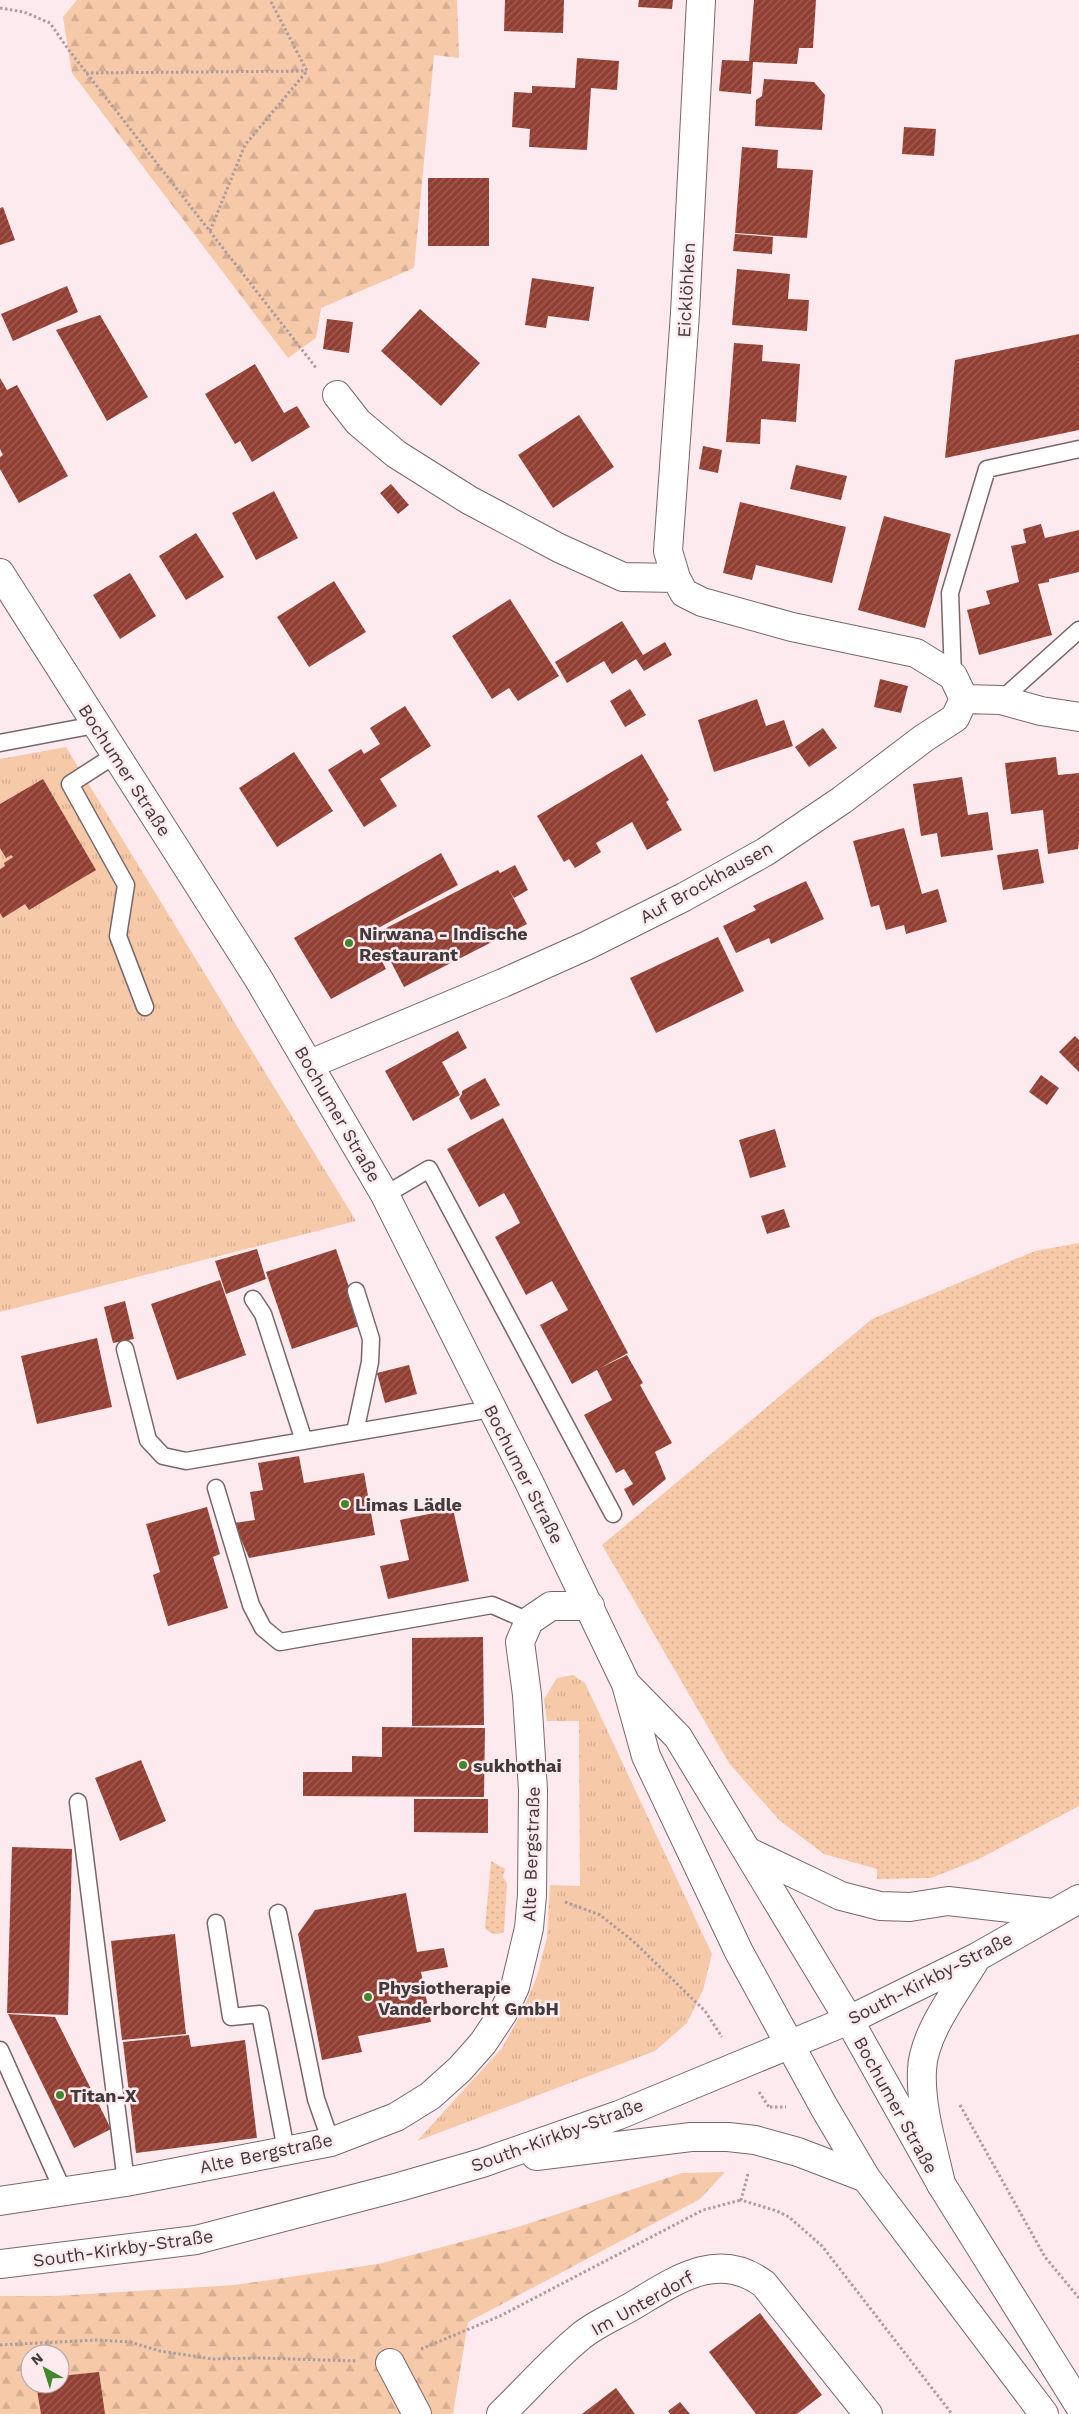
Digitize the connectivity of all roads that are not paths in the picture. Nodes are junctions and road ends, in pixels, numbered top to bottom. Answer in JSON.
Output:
{"nodes":[{"id":1,"x":701,"y":0,"type":"edge"},
{"id":2,"x":337,"y":395,"type":"road end"},
{"id":3,"x":1079,"y":448,"type":"edge"},
{"id":4,"x":0,"y":573,"type":"edge"},
{"id":5,"x":676,"y":578,"type":"junction"},
{"id":6,"x":1079,"y":630,"type":"edge"},
{"id":7,"x":959,"y":688,"type":"junction"},
{"id":8,"x":1001,"y":700,"type":"junction"},
{"id":9,"x":1079,"y":717,"type":"edge"},
{"id":10,"x":95,"y":724,"type":"junction"},
{"id":11,"x":0,"y":743,"type":"edge"},
{"id":12,"x":115,"y":755,"type":"junction"},
{"id":13,"x":144,"y":1007,"type":"dead end"},
{"id":14,"x":310,"y":1064,"type":"junction"},
{"id":15,"x":385,"y":1194,"type":"junction"},
{"id":16,"x":356,"y":1291,"type":"dead end"},
{"id":17,"x":253,"y":1299,"type":"dead end"},
{"id":18,"x":125,"y":1349,"type":"dead end"},
{"id":19,"x":491,"y":1409,"type":"junction"},
{"id":20,"x":354,"y":1432,"type":"junction"},
{"id":21,"x":304,"y":1440,"type":"junction"},
{"id":22,"x":216,"y":1488,"type":"dead end"},
{"id":23,"x":613,"y":1514,"type":"dead end"},
{"id":24,"x":590,"y":1606,"type":"junction"},
{"id":25,"x":529,"y":1621,"type":"junction"},
{"id":26,"x":626,"y":1684,"type":"junction"},
{"id":27,"x":78,"y":1802,"type":"dead end"},
{"id":28,"x":749,"y":1852,"type":"junction"},
{"id":29,"x":1079,"y":1899,"type":"edge"},
{"id":30,"x":278,"y":1913,"type":"dead end"},
{"id":31,"x":1053,"y":1914,"type":"junction"},
{"id":32,"x":216,"y":1923,"type":"dead end"},
{"id":33,"x":977,"y":1957,"type":"junction"},
{"id":34,"x":849,"y":2020,"type":"junction"},
{"id":35,"x":790,"y":2046,"type":"junction"},
{"id":36,"x":0,"y":2050,"type":"edge"},
{"id":37,"x":331,"y":2142,"type":"junction"},
{"id":38,"x":286,"y":2150,"type":"junction"},
{"id":39,"x":482,"y":2163,"type":"junction"},
{"id":40,"x":866,"y":2178,"type":"junction"},
{"id":41,"x":126,"y":2182,"type":"junction"},
{"id":42,"x":941,"y":2184,"type":"junction"},
{"id":43,"x":64,"y":2193,"type":"junction"},
{"id":44,"x":0,"y":2201,"type":"edge"},
{"id":45,"x":0,"y":2264,"type":"edge"},
{"id":46,"x":390,"y":2363,"type":"road end"},
{"id":47,"x":1079,"y":2405,"type":"edge"},
{"id":48,"x":860,"y":2411,"type":"edge"},
{"id":49,"x":417,"y":2414,"type":"edge"},
{"id":50,"x":501,"y":2414,"type":"edge"},
{"id":51,"x":1044,"y":2414,"type":"edge"}],
"edges":[{"from":1,"to":5,"type":"main road","name":"Eicklöhken"},
{"from":2,"to":5,"type":"main road"},
{"from":3,"to":7,"type":"lane"},
{"from":4,"to":10,"type":"main road","name":"Bochumer Straße"},
{"from":5,"to":7,"type":"main road","name":"Eicklöhken"},
{"from":6,"to":8,"type":"lane"},
{"from":7,"to":8,"type":"main road"},
{"from":7,"to":14,"type":"main road","name":"Auf Brockhausen"},
{"from":8,"to":9,"type":"main road"},
{"from":10,"to":11,"type":"lane"},
{"from":10,"to":12,"type":"main road","name":"Bochumer Straße"},
{"from":12,"to":13,"type":"lane"},
{"from":12,"to":14,"type":"main road","name":"Bochumer Straße"},
{"from":14,"to":15,"type":"main road","name":"Bochumer Straße"},
{"from":15,"to":19,"type":"main road","name":"Bochumer Straße"},
{"from":15,"to":23,"type":"lane"},
{"from":16,"to":20,"type":"lane"},
{"from":17,"to":21,"type":"lane"},
{"from":18,"to":21,"type":"lane"},
{"from":19,"to":20,"type":"lane"},
{"from":19,"to":24,"type":"main road","name":"Bochumer Straße"},
{"from":20,"to":21,"type":"lane"},
{"from":22,"to":25,"type":"lane"},
{"from":24,"to":25,"type":"main road"},
{"from":24,"to":26,"type":"main road","name":"Bochumer Straße"},
{"from":25,"to":37,"type":"main road","name":"Alte Bergstraße"},
{"from":26,"to":28,"type":"main road","name":"Bochumer Straße"},
{"from":26,"to":35,"type":"main road","name":"Bochumer Straße"},
{"from":27,"to":41,"type":"lane"},
{"from":28,"to":31,"type":"main road"},
{"from":28,"to":34,"type":"main road","name":"Bochumer Straße"},
{"from":29,"to":31,"type":"main road","name":"South-Kirkby-Straße"},
{"from":30,"to":37,"type":"lane"},
{"from":31,"to":33,"type":"main road","name":"South-Kirkby-Straße"},
{"from":32,"to":38,"type":"lane"},
{"from":33,"to":34,"type":"main road","name":"South-Kirkby-Straße"},
{"from":33,"to":42,"type":"main road"},
{"from":34,"to":35,"type":"main road","name":"South-Kirkby-Straße"},
{"from":34,"to":42,"type":"main road","name":"Bochumer Straße"},
{"from":35,"to":39,"type":"main road","name":"South-Kirkby-Straße"},
{"from":35,"to":40,"type":"main road","name":"Bochumer Straße"},
{"from":36,"to":43,"type":"lane"},
{"from":37,"to":38,"type":"main road","name":"Alte Bergstraße"},
{"from":38,"to":41,"type":"main road","name":"Alte Bergstraße"},
{"from":39,"to":40,"type":"main road"},
{"from":39,"to":45,"type":"main road","name":"South-Kirkby-Straße"},
{"from":40,"to":51,"type":"main road","name":"Bochumer Straße"},
{"from":41,"to":43,"type":"main road","name":"Alte Bergstraße"},
{"from":42,"to":47,"type":"main road","name":"Bochumer Straße"},
{"from":43,"to":44,"type":"main road","name":"Alte Bergstraße"},
{"from":46,"to":49,"type":"main road"},
{"from":48,"to":50,"type":"main road","name":"Im Unterdorf"}]}
